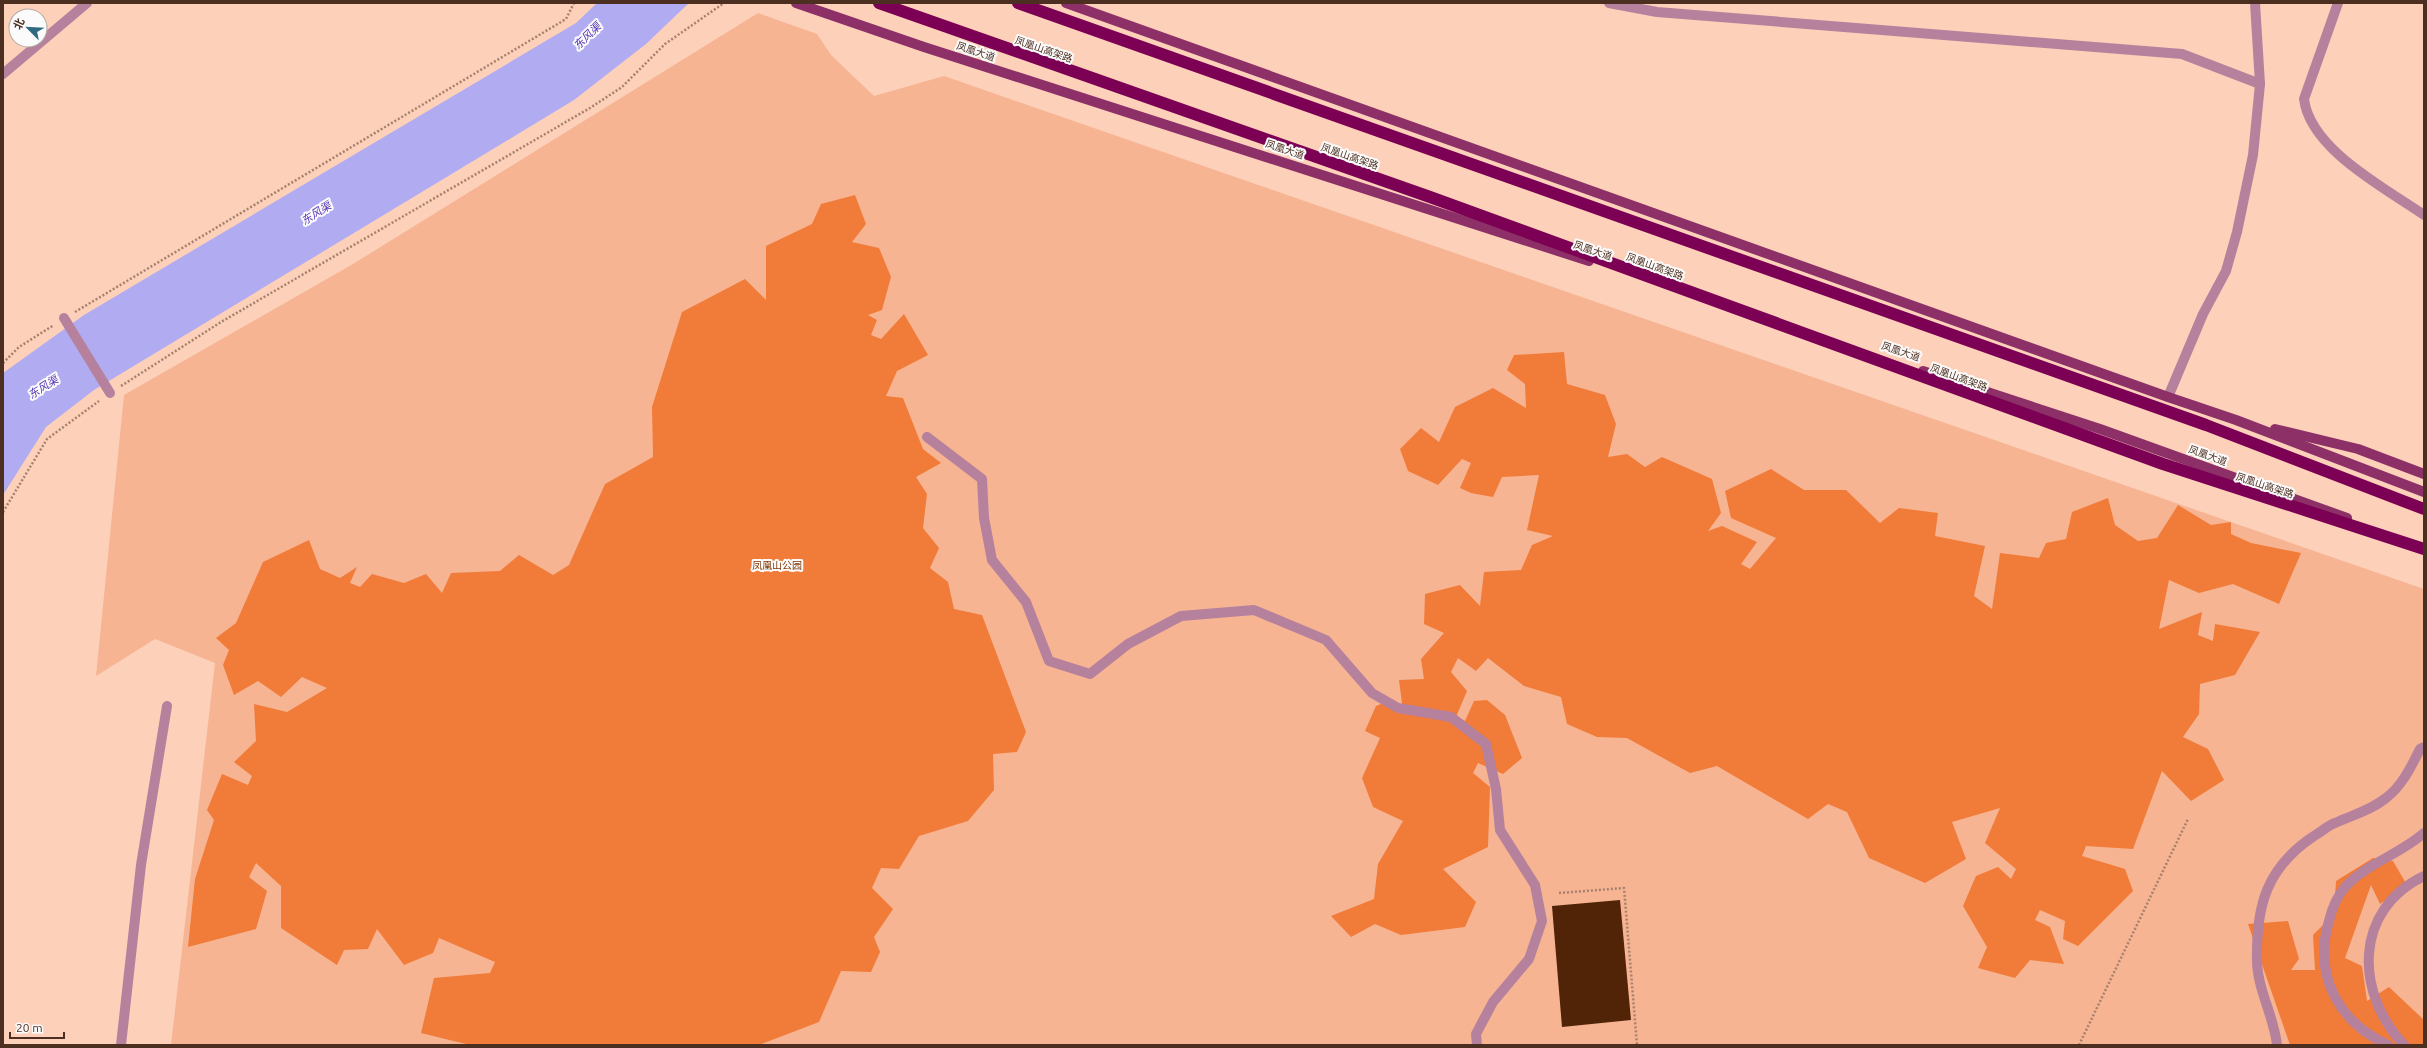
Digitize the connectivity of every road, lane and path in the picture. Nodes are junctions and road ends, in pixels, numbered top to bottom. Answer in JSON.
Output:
{"nodes":[{"id":1,"x":87,"y":3,"type":"edge"},
{"id":2,"x":574,"y":3,"type":"edge"},
{"id":3,"x":724,"y":3,"type":"edge"},
{"id":4,"x":796,"y":3,"type":"edge"},
{"id":5,"x":878,"y":3,"type":"edge"},
{"id":6,"x":1018,"y":3,"type":"edge"},
{"id":7,"x":1066,"y":3,"type":"edge"},
{"id":8,"x":1609,"y":3,"type":"edge"},
{"id":9,"x":2255,"y":3,"type":"edge"},
{"id":10,"x":2338,"y":3,"type":"edge"},
{"id":11,"x":3,"y":74,"type":"edge"},
{"id":12,"x":2260,"y":84,"type":"junction"},
{"id":13,"x":2424,"y":215,"type":"edge"},
{"id":14,"x":64,"y":318,"type":"junction"},
{"id":15,"x":3,"y":363,"type":"edge"},
{"id":16,"x":110,"y":393,"type":"junction"},
{"id":17,"x":2168,"y":397,"type":"junction"},
{"id":18,"x":2236,"y":420,"type":"junction"},
{"id":19,"x":927,"y":437,"type":"dead end"},
{"id":20,"x":2424,"y":474,"type":"edge"},
{"id":21,"x":2424,"y":492,"type":"edge"},
{"id":22,"x":2424,"y":509,"type":"edge"},
{"id":23,"x":3,"y":512,"type":"edge"},
{"id":24,"x":2424,"y":545,"type":"edge"},
{"id":25,"x":2424,"y":550,"type":"edge"},
{"id":26,"x":167,"y":706,"type":"dead end"},
{"id":27,"x":2424,"y":747,"type":"edge"},
{"id":28,"x":2188,"y":818,"type":"dead end"},
{"id":29,"x":2424,"y":833,"type":"edge"},
{"id":30,"x":2424,"y":876,"type":"edge"},
{"id":31,"x":1559,"y":893,"type":"dead end"},
{"id":32,"x":122,"y":1045,"type":"edge"},
{"id":33,"x":1477,"y":1045,"type":"edge"},
{"id":34,"x":1637,"y":1045,"type":"edge"},
{"id":35,"x":2079,"y":1045,"type":"edge"},
{"id":36,"x":2277,"y":1045,"type":"edge"},
{"id":37,"x":2388,"y":1045,"type":"edge"},
{"id":38,"x":2404,"y":1045,"type":"edge"}],
"edges":[{"from":1,"to":11,"type":"street"},
{"from":2,"to":14,"type":"path"},
{"from":3,"to":16,"type":"path"},
{"from":4,"to":24,"type":"main road","name":"凤凰大道"},
{"from":5,"to":25,"type":"highway","name":"凤凰山高架路","bridge":true},
{"from":6,"to":22,"type":"highway"},
{"from":7,"to":17,"type":"main road"},
{"from":8,"to":12,"type":"street"},
{"from":9,"to":12,"type":"street"},
{"from":10,"to":13,"type":"street"},
{"from":12,"to":17,"type":"street"},
{"from":14,"to":15,"type":"path"},
{"from":14,"to":16,"type":"street"},
{"from":16,"to":23,"type":"path"},
{"from":17,"to":18,"type":"main road"},
{"from":18,"to":20,"type":"main road"},
{"from":18,"to":21,"type":"main road"},
{"from":19,"to":33,"type":"street"},
{"from":26,"to":32,"type":"street"},
{"from":27,"to":36,"type":"street"},
{"from":28,"to":35,"type":"path"},
{"from":29,"to":37,"type":"street"},
{"from":30,"to":38,"type":"street"},
{"from":31,"to":34,"type":"path"}]}
